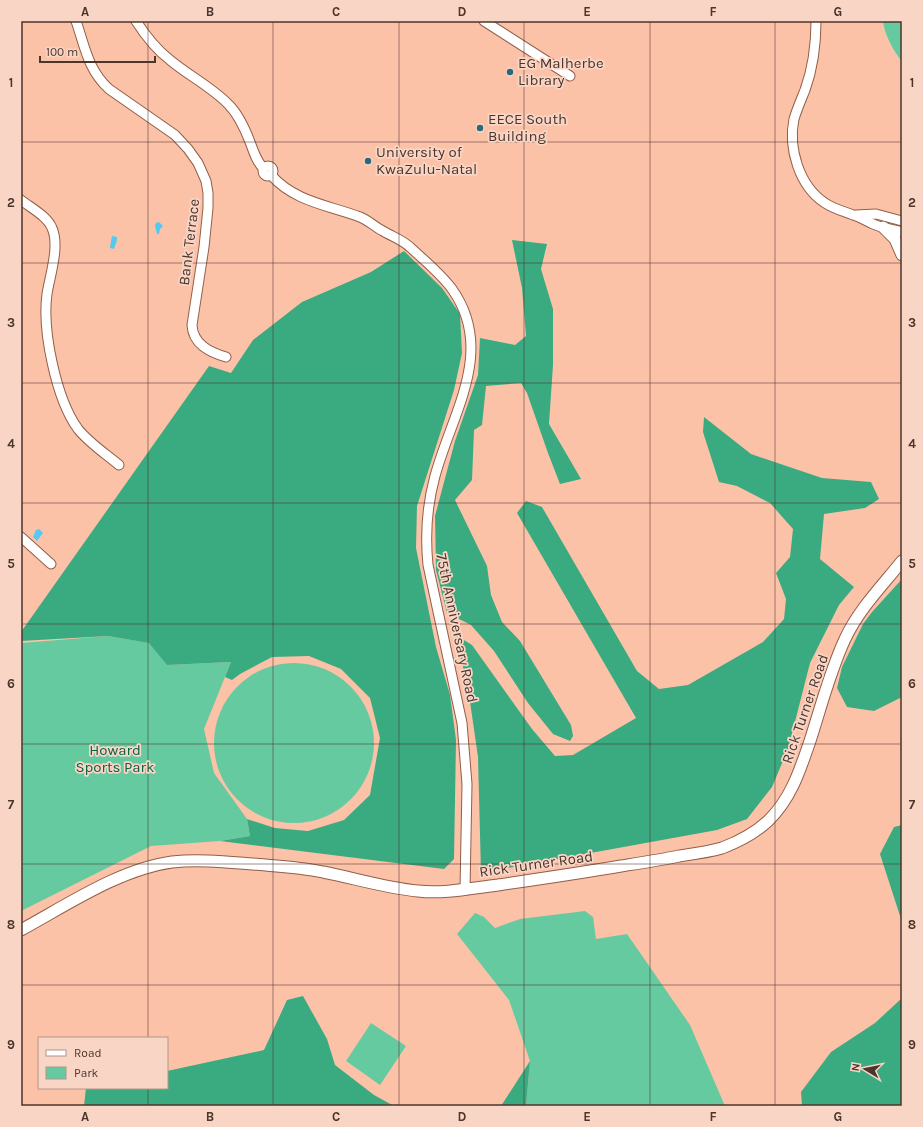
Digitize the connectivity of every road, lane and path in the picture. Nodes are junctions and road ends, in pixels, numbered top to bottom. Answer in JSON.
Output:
{"nodes":[{"id":1,"x":76,"y":21,"type":"edge"},
{"id":2,"x":136,"y":21,"type":"edge"},
{"id":3,"x":484,"y":21,"type":"edge"},
{"id":4,"x":816,"y":21,"type":"edge"},
{"id":5,"x":570,"y":76,"type":"dead end"},
{"id":6,"x":21,"y":200,"type":"edge"},
{"id":7,"x":855,"y":215,"type":"junction"},
{"id":8,"x":902,"y":221,"type":"edge"},
{"id":9,"x":883,"y":227,"type":"junction"},
{"id":10,"x":902,"y":232,"type":"edge"},
{"id":11,"x":902,"y":255,"type":"edge"},
{"id":12,"x":226,"y":357,"type":"dead end"},
{"id":13,"x":119,"y":465,"type":"dead end"},
{"id":14,"x":21,"y":537,"type":"edge"},
{"id":15,"x":902,"y":561,"type":"edge"},
{"id":16,"x":51,"y":564,"type":"dead end"},
{"id":17,"x":464,"y":890,"type":"junction"},
{"id":18,"x":21,"y":930,"type":"edge"}],
"edges":[{"from":1,"to":12,"type":"street","name":"Bank Terrace"},
{"from":2,"to":17,"type":"street","name":"75th Anniversary Road"},
{"from":3,"to":5,"type":"street"},
{"from":4,"to":7,"type":"street"},
{"from":6,"to":13,"type":"street"},
{"from":7,"to":8,"type":"street"},
{"from":7,"to":9,"type":"street"},
{"from":9,"to":10,"type":"street"},
{"from":9,"to":11,"type":"main road"},
{"from":14,"to":16,"type":"street"},
{"from":15,"to":17,"type":"main road","name":"Rick Turner Road"},
{"from":17,"to":18,"type":"main road","name":"Rick Turner Road"}]}
